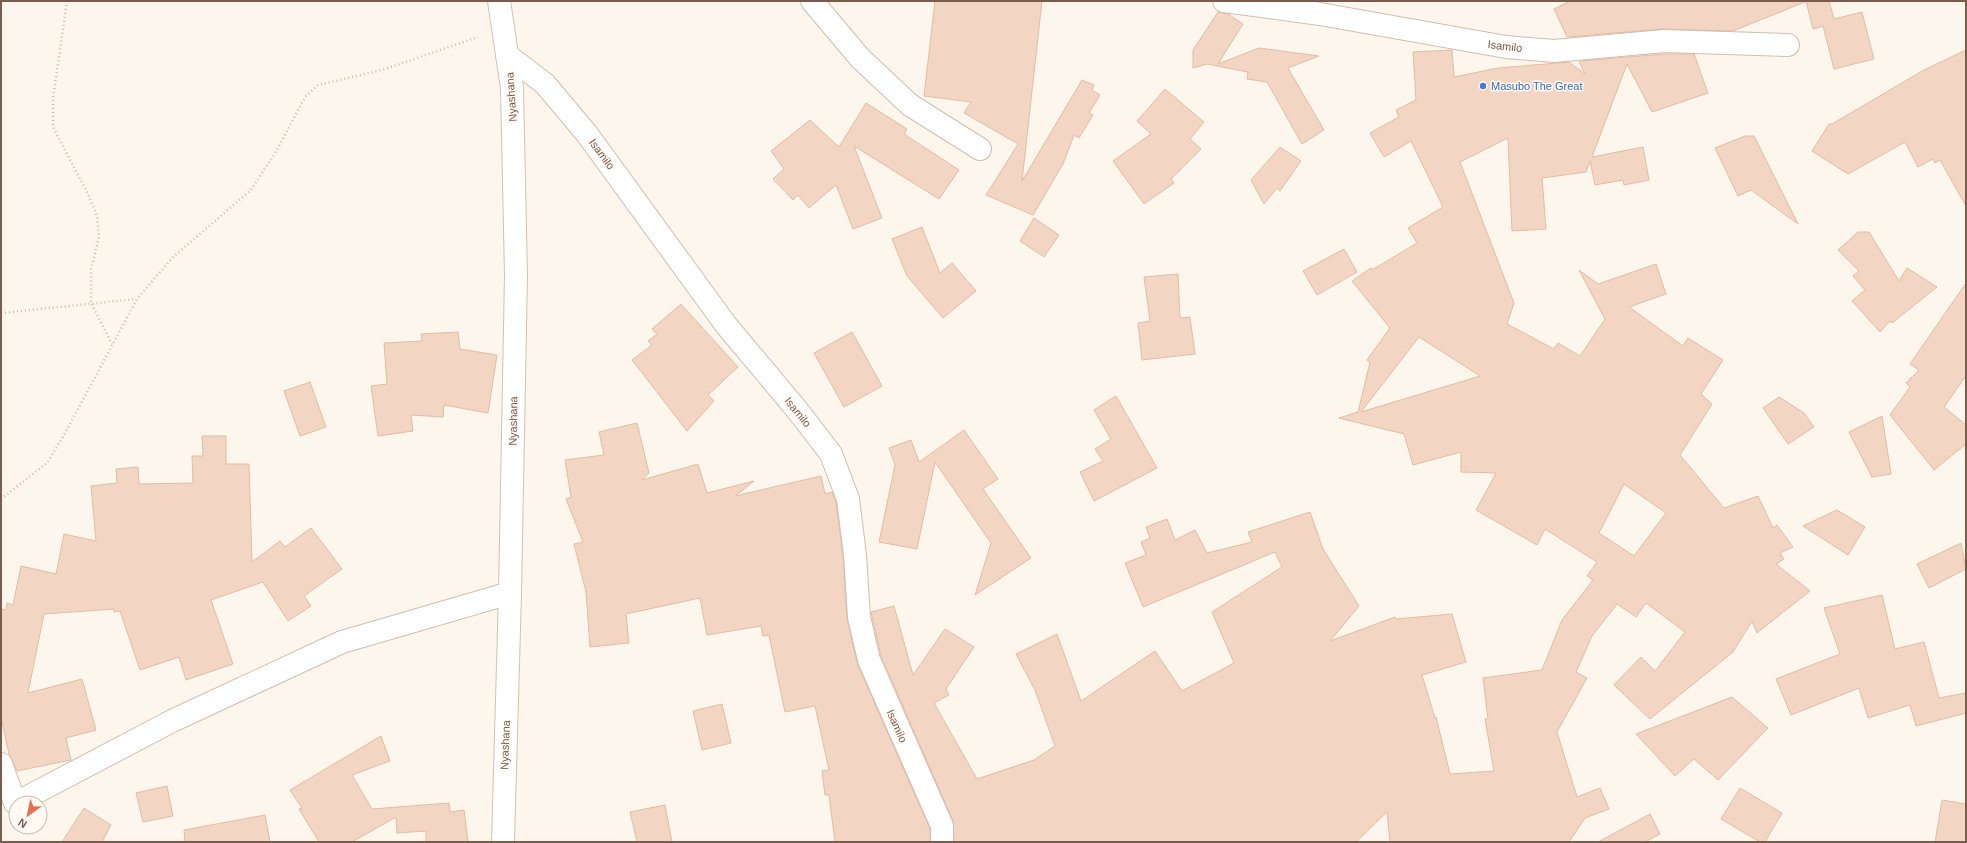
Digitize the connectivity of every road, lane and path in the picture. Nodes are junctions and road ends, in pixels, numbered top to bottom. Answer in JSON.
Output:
{"nodes":[{"id":1,"x":67,"y":1,"type":"edge"},
{"id":2,"x":499,"y":1,"type":"edge"},
{"id":3,"x":812,"y":1,"type":"edge"},
{"id":4,"x":1224,"y":1,"type":"edge"},
{"id":5,"x":503,"y":28,"type":"junction"},
{"id":6,"x":1788,"y":45,"type":"dead end"},
{"id":7,"x":507,"y":54,"type":"junction"},
{"id":8,"x":980,"y":149,"type":"dead end"},
{"id":9,"x":137,"y":299,"type":"junction"},
{"id":10,"x":91,"y":303,"type":"junction"},
{"id":11,"x":1,"y":313,"type":"edge"},
{"id":12,"x":112,"y":344,"type":"junction"},
{"id":13,"x":1,"y":499,"type":"edge"},
{"id":14,"x":510,"y":593,"type":"junction"},
{"id":15,"x":1,"y":764,"type":"edge"},
{"id":16,"x":13,"y":795,"type":"edge"},
{"id":17,"x":31,"y":795,"type":"edge"},
{"id":18,"x":503,"y":842,"type":"edge"},
{"id":19,"x":942,"y":842,"type":"edge"}],
"edges":[{"from":1,"to":10,"type":"path"},
{"from":2,"to":5,"type":"street","name":"Nyashana"},
{"from":3,"to":8,"type":"street"},
{"from":4,"to":6,"type":"street","name":"Isamilo"},
{"from":5,"to":7,"type":"street","name":"Nyashana"},
{"from":5,"to":9,"type":"path"},
{"from":7,"to":14,"type":"street","name":"Nyashana"},
{"from":7,"to":19,"type":"street","name":"Isamilo"},
{"from":9,"to":10,"type":"path"},
{"from":9,"to":12,"type":"path"},
{"from":10,"to":11,"type":"path"},
{"from":10,"to":12,"type":"path"},
{"from":12,"to":13,"type":"path"},
{"from":14,"to":17,"type":"street"},
{"from":14,"to":18,"type":"street","name":"Nyashana"},
{"from":15,"to":16,"type":"street"}]}
